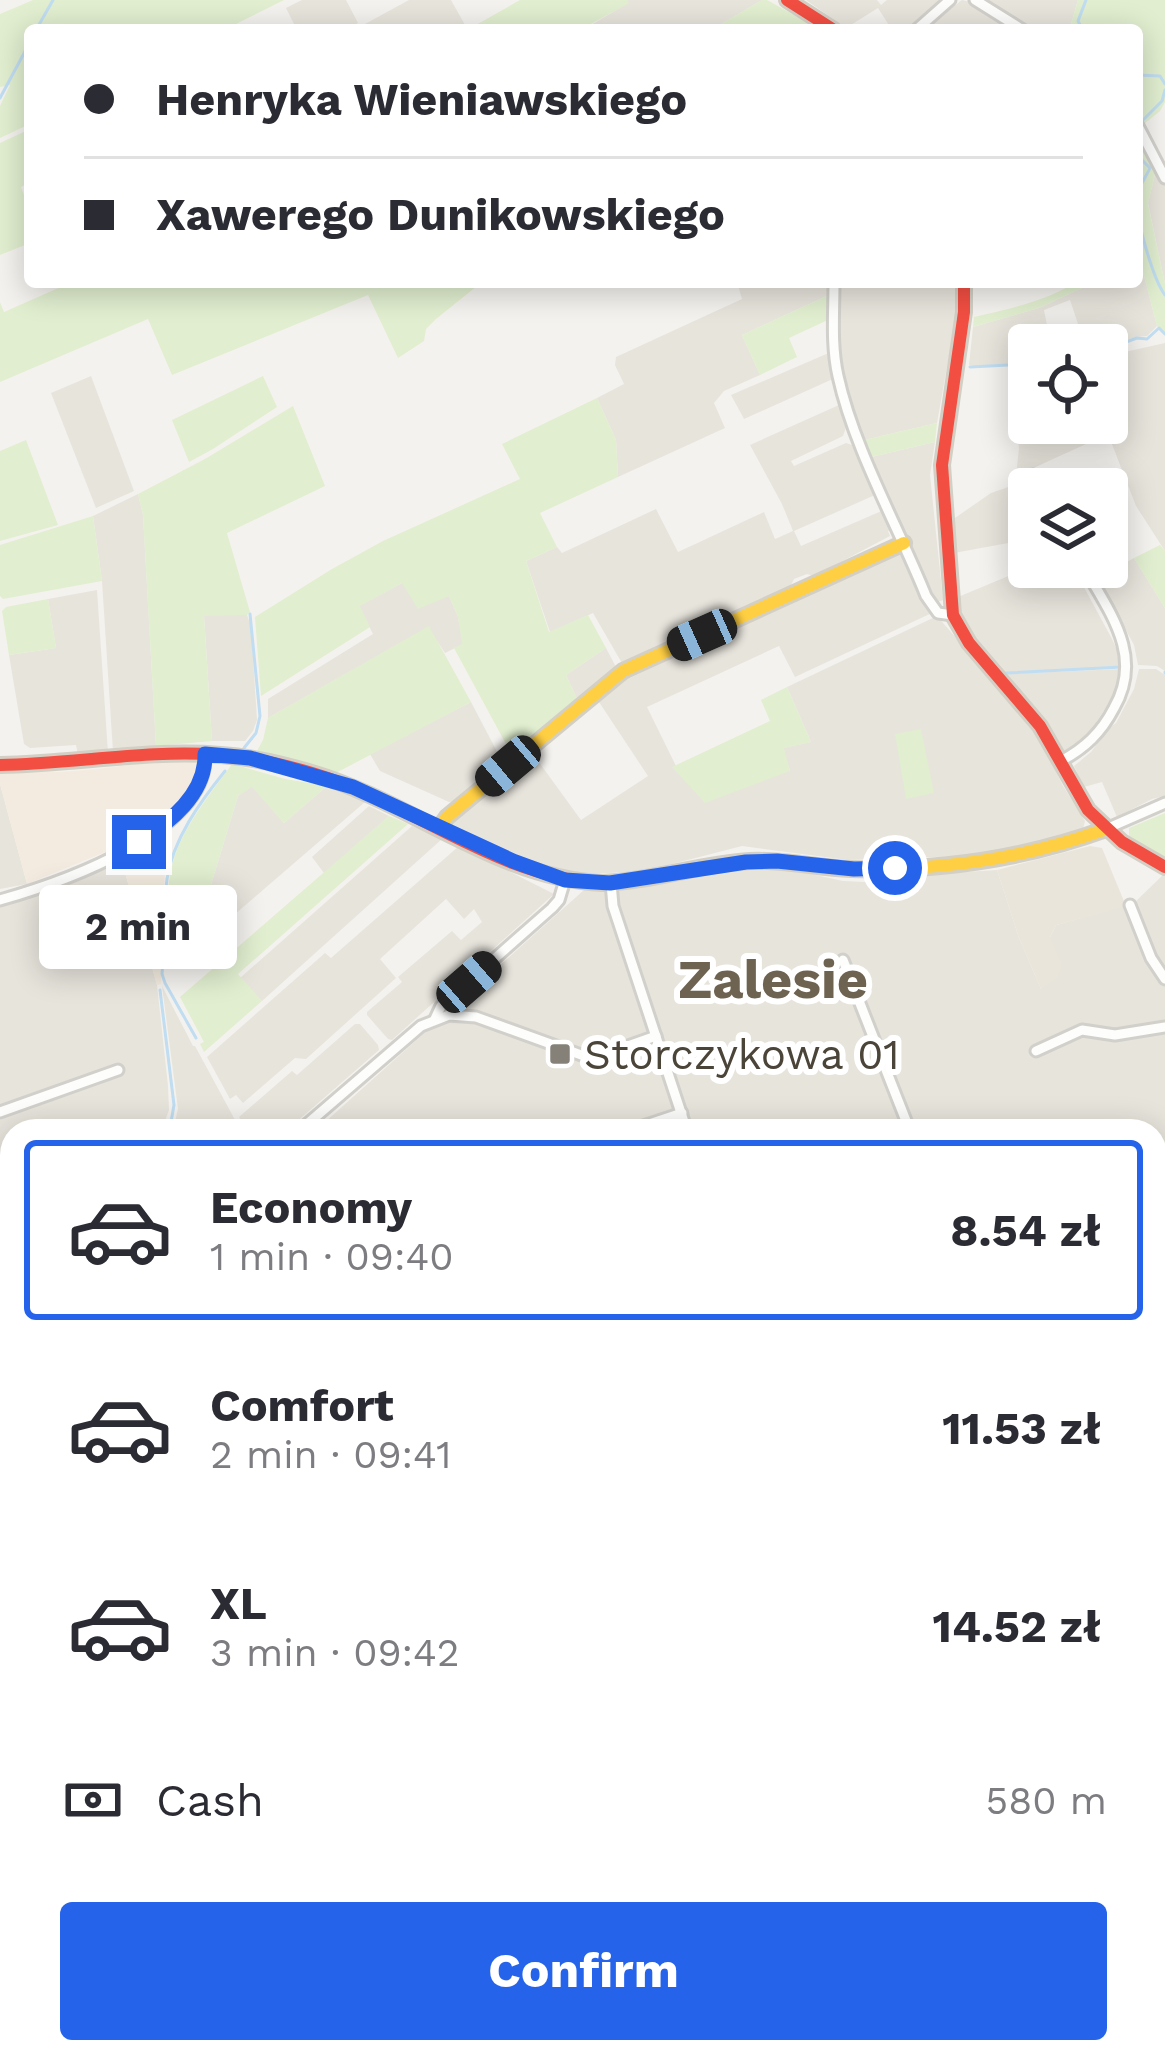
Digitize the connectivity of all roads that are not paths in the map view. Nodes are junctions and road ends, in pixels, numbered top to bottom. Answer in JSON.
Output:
{"nodes":[{"id":1,"x":787,"y":0,"type":"edge"},
{"id":2,"x":950,"y":0,"type":"edge"},
{"id":3,"x":975,"y":0,"type":"edge"},
{"id":4,"x":825,"y":24,"type":"edge"},
{"id":5,"x":923,"y":24,"type":"edge"},
{"id":6,"x":1013,"y":24,"type":"edge"},
{"id":7,"x":1143,"y":137,"type":"edge"},
{"id":8,"x":1165,"y":178,"type":"edge"},
{"id":9,"x":834,"y":288,"type":"edge"},
{"id":10,"x":964,"y":288,"type":"edge"},
{"id":11,"x":904,"y":543,"type":"junction"},
{"id":12,"x":1095,"y":588,"type":"edge"},
{"id":13,"x":953,"y":615,"type":"junction"},
{"id":14,"x":205,"y":754,"type":"junction"},
{"id":15,"x":1060,"y":761,"type":"junction"},
{"id":16,"x":0,"y":765,"type":"edge"},
{"id":17,"x":1165,"y":803,"type":"edge"},
{"id":18,"x":440,"y":826,"type":"junction"},
{"id":19,"x":1106,"y":829,"type":"junction"},
{"id":20,"x":1165,"y":867,"type":"edge"},
{"id":21,"x":565,"y":880,"type":"junction"},
{"id":22,"x":610,"y":883,"type":"junction"},
{"id":23,"x":0,"y":900,"type":"edge"},
{"id":24,"x":1130,"y":905,"type":"dead end"},
{"id":25,"x":843,"y":960,"type":"dead end"},
{"id":26,"x":1165,"y":979,"type":"edge"},
{"id":27,"x":435,"y":1018,"type":"junction"},
{"id":28,"x":1165,"y":1027,"type":"edge"},
{"id":29,"x":656,"y":1036,"type":"junction"},
{"id":30,"x":1036,"y":1051,"type":"dead end"},
{"id":31,"x":118,"y":1070,"type":"dead end"},
{"id":32,"x":0,"y":1112,"type":"edge"},
{"id":33,"x":682,"y":1113,"type":"junction"},
{"id":34,"x":313,"y":1119,"type":"edge"},
{"id":35,"x":664,"y":1119,"type":"edge"},
{"id":36,"x":684,"y":1119,"type":"edge"},
{"id":37,"x":905,"y":1119,"type":"edge"}],
"edges":[{"from":1,"to":4,"type":"street"},
{"from":2,"to":5,"type":"street"},
{"from":3,"to":6,"type":"street"},
{"from":7,"to":8,"type":"street"},
{"from":9,"to":11,"type":"street"},
{"from":10,"to":13,"type":"street"},
{"from":11,"to":13,"type":"street"},
{"from":11,"to":18,"type":"street"},
{"from":12,"to":15,"type":"street"},
{"from":13,"to":15,"type":"street"},
{"from":14,"to":16,"type":"street"},
{"from":14,"to":18,"type":"street"},
{"from":14,"to":23,"type":"street"},
{"from":15,"to":19,"type":"street"},
{"from":17,"to":19,"type":"street"},
{"from":18,"to":21,"type":"street"},
{"from":19,"to":20,"type":"street"},
{"from":19,"to":22,"type":"street"},
{"from":21,"to":22,"type":"street"},
{"from":21,"to":27,"type":"street"},
{"from":22,"to":29,"type":"street"},
{"from":24,"to":26,"type":"street"},
{"from":25,"to":37,"type":"street"},
{"from":27,"to":29,"type":"street"},
{"from":27,"to":34,"type":"street"},
{"from":28,"to":30,"type":"street"},
{"from":29,"to":33,"type":"street"},
{"from":31,"to":32,"type":"street"},
{"from":33,"to":35,"type":"street"},
{"from":33,"to":36,"type":"street"}]}
